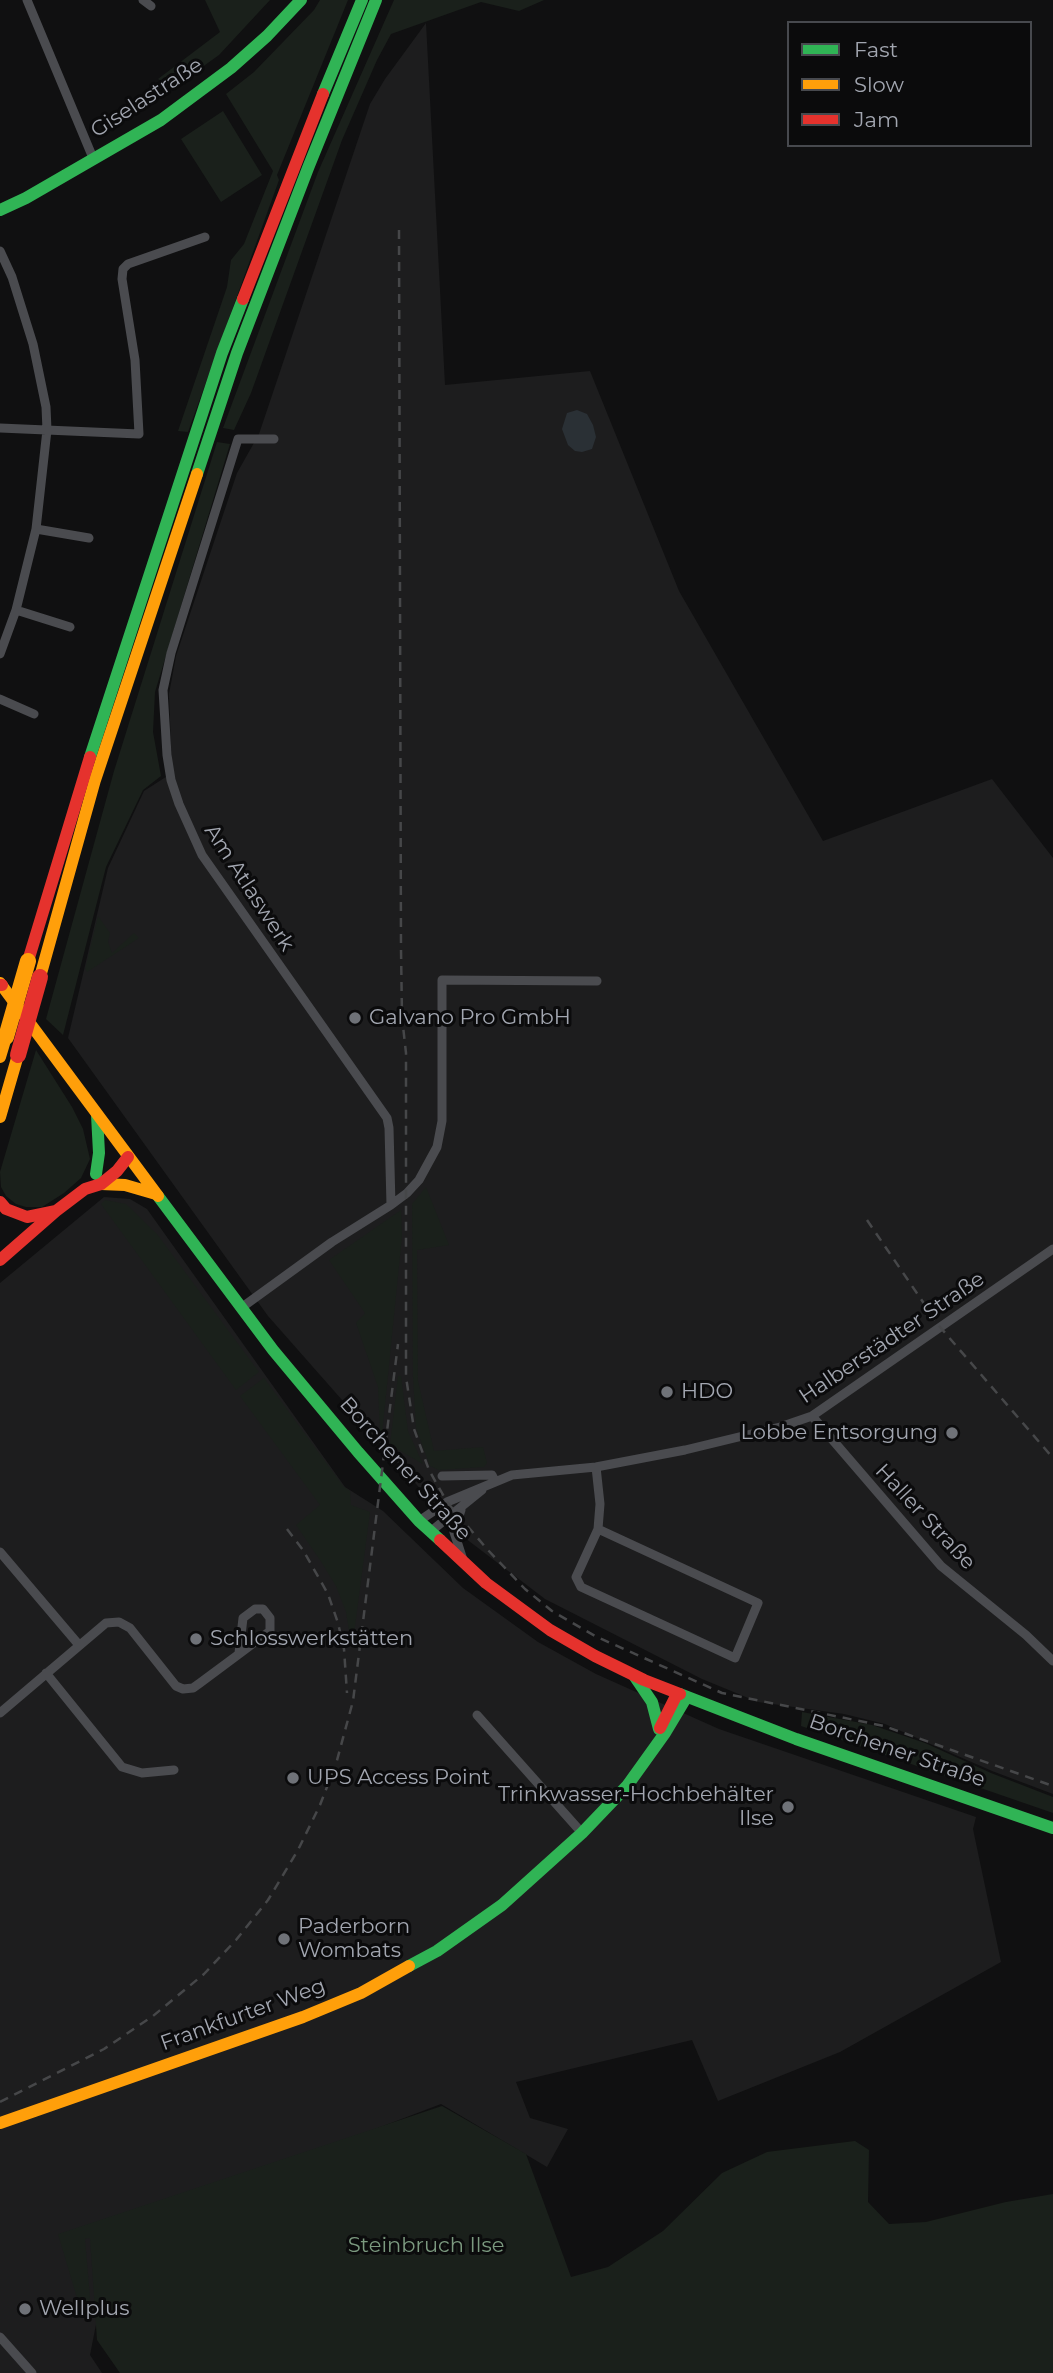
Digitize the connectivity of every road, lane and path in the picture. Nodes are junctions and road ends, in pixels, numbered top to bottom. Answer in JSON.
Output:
{"nodes":[{"id":1,"x":27,"y":0,"type":"edge"},
{"id":2,"x":301,"y":0,"type":"edge"},
{"id":3,"x":362,"y":0,"type":"edge"},
{"id":4,"x":376,"y":0,"type":"edge"},
{"id":5,"x":93,"y":158,"type":"junction"},
{"id":6,"x":0,"y":210,"type":"edge"},
{"id":7,"x":205,"y":237,"type":"dead end"},
{"id":8,"x":0,"y":251,"type":"edge"},
{"id":9,"x":0,"y":428,"type":"edge"},
{"id":10,"x":47,"y":430,"type":"junction"},
{"id":11,"x":274,"y":439,"type":"dead end"},
{"id":12,"x":36,"y":529,"type":"junction"},
{"id":13,"x":89,"y":538,"type":"dead end"},
{"id":14,"x":16,"y":610,"type":"junction"},
{"id":15,"x":69,"y":626,"type":"dead end"},
{"id":16,"x":0,"y":654,"type":"edge"},
{"id":17,"x":0,"y":699,"type":"edge"},
{"id":18,"x":34,"y":713,"type":"dead end"},
{"id":19,"x":597,"y":981,"type":"dead end"},
{"id":20,"x":1,"y":984,"type":"edge"},
{"id":21,"x":3,"y":1043,"type":"edge"},
{"id":22,"x":0,"y":1057,"type":"edge"},
{"id":23,"x":97,"y":1115,"type":"junction"},
{"id":24,"x":0,"y":1117,"type":"edge"},
{"id":25,"x":128,"y":1157,"type":"junction"},
{"id":26,"x":94,"y":1182,"type":"junction"},
{"id":27,"x":156,"y":1194,"type":"junction"},
{"id":28,"x":0,"y":1202,"type":"edge"},
{"id":29,"x":391,"y":1205,"type":"junction"},
{"id":30,"x":56,"y":1211,"type":"junction"},
{"id":31,"x":1053,"y":1249,"type":"edge"},
{"id":32,"x":0,"y":1260,"type":"edge"},
{"id":33,"x":242,"y":1308,"type":"junction"},
{"id":34,"x":812,"y":1416,"type":"junction"},
{"id":35,"x":596,"y":1467,"type":"junction"},
{"id":36,"x":442,"y":1476,"type":"dead end"},
{"id":37,"x":491,"y":1482,"type":"junction"},
{"id":38,"x":462,"y":1508,"type":"junction"},
{"id":39,"x":425,"y":1526,"type":"junction"},
{"id":40,"x":598,"y":1529,"type":"junction"},
{"id":41,"x":0,"y":1552,"type":"edge"},
{"id":42,"x":464,"y":1563,"type":"junction"},
{"id":43,"x":79,"y":1645,"type":"junction"},
{"id":44,"x":239,"y":1654,"type":"junction"},
{"id":45,"x":1053,"y":1661,"type":"edge"},
{"id":46,"x":46,"y":1674,"type":"junction"},
{"id":47,"x":633,"y":1674,"type":"junction"},
{"id":48,"x":681,"y":1696,"type":"junction"},
{"id":49,"x":0,"y":1713,"type":"edge"},
{"id":50,"x":477,"y":1714,"type":"dead end"},
{"id":51,"x":659,"y":1729,"type":"junction"},
{"id":52,"x":653,"y":1748,"type":"junction"},
{"id":53,"x":174,"y":1770,"type":"dead end"},
{"id":54,"x":1053,"y":1828,"type":"edge"},
{"id":55,"x":582,"y":1833,"type":"junction"},
{"id":56,"x":0,"y":2123,"type":"edge"},
{"id":57,"x":0,"y":2337,"type":"edge"},
{"id":58,"x":32,"y":2373,"type":"edge"}],
"edges":[{"from":1,"to":5,"type":"street"},
{"from":2,"to":5,"type":"main road","name":"Giselastraße"},
{"from":3,"to":21,"type":"main road","bridge":true},
{"from":4,"to":24,"type":"main road","bridge":true},
{"from":5,"to":6,"type":"main road","name":"Giselastraße"},
{"from":7,"to":10,"type":"street"},
{"from":8,"to":10,"type":"street"},
{"from":9,"to":10,"type":"street"},
{"from":10,"to":12,"type":"street"},
{"from":11,"to":29,"type":"street","name":"Am Atlaswerk"},
{"from":12,"to":13,"type":"street"},
{"from":12,"to":14,"type":"street"},
{"from":14,"to":15,"type":"street"},
{"from":14,"to":16,"type":"street"},
{"from":17,"to":18,"type":"street"},
{"from":19,"to":29,"type":"street"},
{"from":20,"to":23,"type":"main road","name":"Borchener Straße"},
{"from":21,"to":22,"type":"main road"},
{"from":23,"to":25,"type":"main road","name":"Borchener Straße"},
{"from":23,"to":26,"type":"main road"},
{"from":25,"to":26,"type":"main road"},
{"from":25,"to":27,"type":"main road","name":"Borchener Straße"},
{"from":26,"to":27,"type":"main road"},
{"from":26,"to":30,"type":"main road"},
{"from":27,"to":33,"type":"main road","name":"Borchener Straße"},
{"from":28,"to":30,"type":"main road"},
{"from":29,"to":33,"type":"street"},
{"from":30,"to":32,"type":"main road"},
{"from":31,"to":34,"type":"street","name":"Halberstädter Straße"},
{"from":33,"to":39,"type":"main road","name":"Borchener Straße"},
{"from":34,"to":35,"type":"street","name":"Halberstädter Straße"},
{"from":34,"to":45,"type":"street","name":"Haller Straße"},
{"from":35,"to":37,"type":"street","name":"Halberstädter Straße"},
{"from":35,"to":40,"type":"street"},
{"from":36,"to":37,"type":"street","name":"Halberstädter Straße"},
{"from":37,"to":38,"type":"street","name":"Halberstädter Straße"},
{"from":37,"to":39,"type":"street","name":"Halberstädter Straße"},
{"from":38,"to":39,"type":"street","name":"Halberstädter Straße"},
{"from":38,"to":42,"type":"street"},
{"from":39,"to":42,"type":"main road","name":"Borchener Straße"},
{"from":40,"to":40,"type":"street"},
{"from":41,"to":43,"type":"street"},
{"from":42,"to":47,"type":"main road","name":"Borchener Straße"},
{"from":43,"to":44,"type":"street"},
{"from":43,"to":46,"type":"street"},
{"from":44,"to":44,"type":"street"},
{"from":46,"to":49,"type":"street"},
{"from":46,"to":53,"type":"street"},
{"from":47,"to":48,"type":"main road","name":"Borchener Straße"},
{"from":47,"to":51,"type":"main road"},
{"from":48,"to":51,"type":"main road","name":"Frankfurter Weg"},
{"from":48,"to":52,"type":"main road","name":"Frankfurter Weg"},
{"from":48,"to":54,"type":"main road","name":"Borchener Straße"},
{"from":50,"to":55,"type":"street"},
{"from":51,"to":52,"type":"main road","name":"Frankfurter Weg"},
{"from":52,"to":55,"type":"main road","name":"Frankfurter Weg"},
{"from":55,"to":56,"type":"main road","name":"Frankfurter Weg"},
{"from":57,"to":58,"type":"street"}]}
